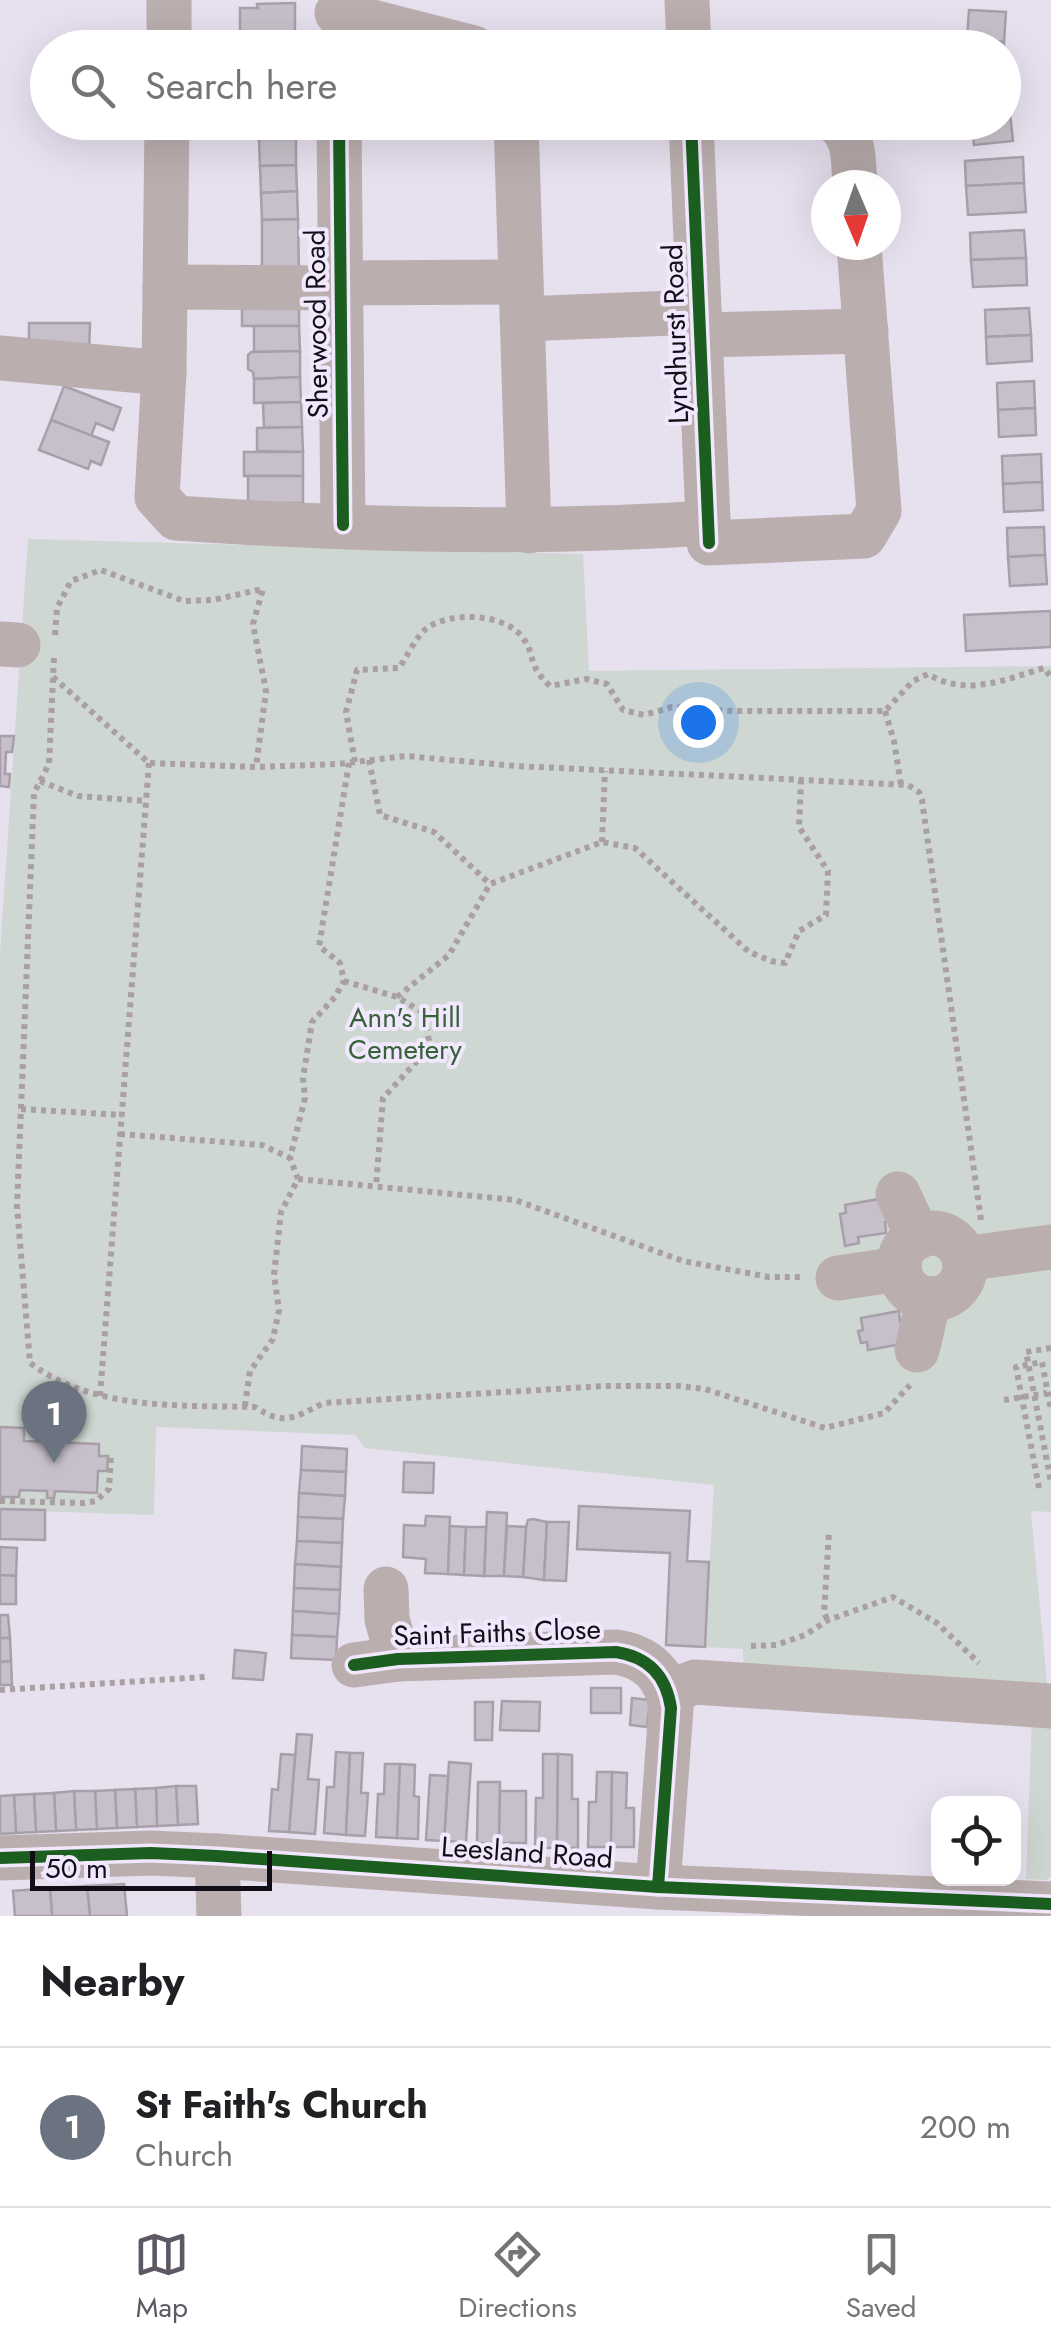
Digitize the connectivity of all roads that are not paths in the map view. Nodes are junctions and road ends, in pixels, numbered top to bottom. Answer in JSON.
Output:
{"nodes":[{"id":1,"x":169,"y":0,"type":"edge"},
{"id":2,"x":687,"y":0,"type":"edge"},
{"id":3,"x":337,"y":20,"type":"edge"},
{"id":4,"x":168,"y":30,"type":"edge"},
{"id":5,"x":386,"y":30,"type":"edge"},
{"id":6,"x":688,"y":30,"type":"edge"},
{"id":7,"x":168,"y":140,"type":"edge"},
{"id":8,"x":339,"y":140,"type":"edge"},
{"id":9,"x":517,"y":140,"type":"edge"},
{"id":10,"x":693,"y":140,"type":"edge"},
{"id":11,"x":850,"y":140,"type":"edge"},
{"id":12,"x":854,"y":170,"type":"edge"},
{"id":13,"x":860,"y":260,"type":"edge"},
{"id":14,"x":165,"y":286,"type":"junction"},
{"id":15,"x":340,"y":286,"type":"junction"},
{"id":16,"x":522,"y":301,"type":"junction"},
{"id":17,"x":699,"y":324,"type":"junction"},
{"id":18,"x":866,"y":331,"type":"junction"},
{"id":19,"x":0,"y":358,"type":"edge"},
{"id":20,"x":164,"y":374,"type":"junction"},
{"id":21,"x":343,"y":525,"type":"junction"},
{"id":22,"x":529,"y":530,"type":"junction"},
{"id":23,"x":708,"y":533,"type":"junction"},
{"id":24,"x":898,"y":1194,"type":"dead end"},
{"id":25,"x":1051,"y":1247,"type":"edge"},
{"id":26,"x":915,"y":1268,"type":"junction"},
{"id":27,"x":838,"y":1278,"type":"road end"},
{"id":28,"x":917,"y":1350,"type":"road end"},
{"id":29,"x":386,"y":1589,"type":"dead end"},
{"id":30,"x":668,"y":1692,"type":"junction"},
{"id":31,"x":1051,"y":1706,"type":"edge"},
{"id":32,"x":218,"y":1856,"type":"junction"},
{"id":33,"x":0,"y":1858,"type":"edge"},
{"id":34,"x":658,"y":1886,"type":"junction"},
{"id":35,"x":1051,"y":1904,"type":"edge"},
{"id":36,"x":219,"y":1916,"type":"edge"}],
"edges":[{"from":1,"to":4,"type":"street"},
{"from":2,"to":6,"type":"street"},
{"from":3,"to":5,"type":"street"},
{"from":7,"to":14,"type":"street"},
{"from":8,"to":15,"type":"street","name":"Sherwood Road"},
{"from":9,"to":16,"type":"street"},
{"from":10,"to":17,"type":"street","name":"Lyndhurst Road"},
{"from":11,"to":12,"type":"street"},
{"from":13,"to":18,"type":"street"},
{"from":14,"to":15,"type":"street"},
{"from":14,"to":20,"type":"street"},
{"from":15,"to":16,"type":"street"},
{"from":15,"to":21,"type":"street","name":"Sherwood Road"},
{"from":16,"to":17,"type":"street"},
{"from":16,"to":22,"type":"street"},
{"from":17,"to":18,"type":"street"},
{"from":17,"to":23,"type":"street","name":"Lyndhurst Road"},
{"from":18,"to":23,"type":"street"},
{"from":19,"to":20,"type":"street"},
{"from":20,"to":21,"type":"street"},
{"from":21,"to":22,"type":"street"},
{"from":22,"to":23,"type":"street"},
{"from":24,"to":26,"type":"street"},
{"from":25,"to":26,"type":"street"},
{"from":26,"to":27,"type":"street"},
{"from":26,"to":28,"type":"street"},
{"from":29,"to":30,"type":"street","name":"Saint Faiths Close"},
{"from":30,"to":31,"type":"street"},
{"from":30,"to":34,"type":"street"},
{"from":32,"to":33,"type":"street","name":"Leesland Road"},
{"from":32,"to":34,"type":"street","name":"Leesland Road"},
{"from":32,"to":36,"type":"street"},
{"from":34,"to":35,"type":"street","name":"Leesland Road"}]}
